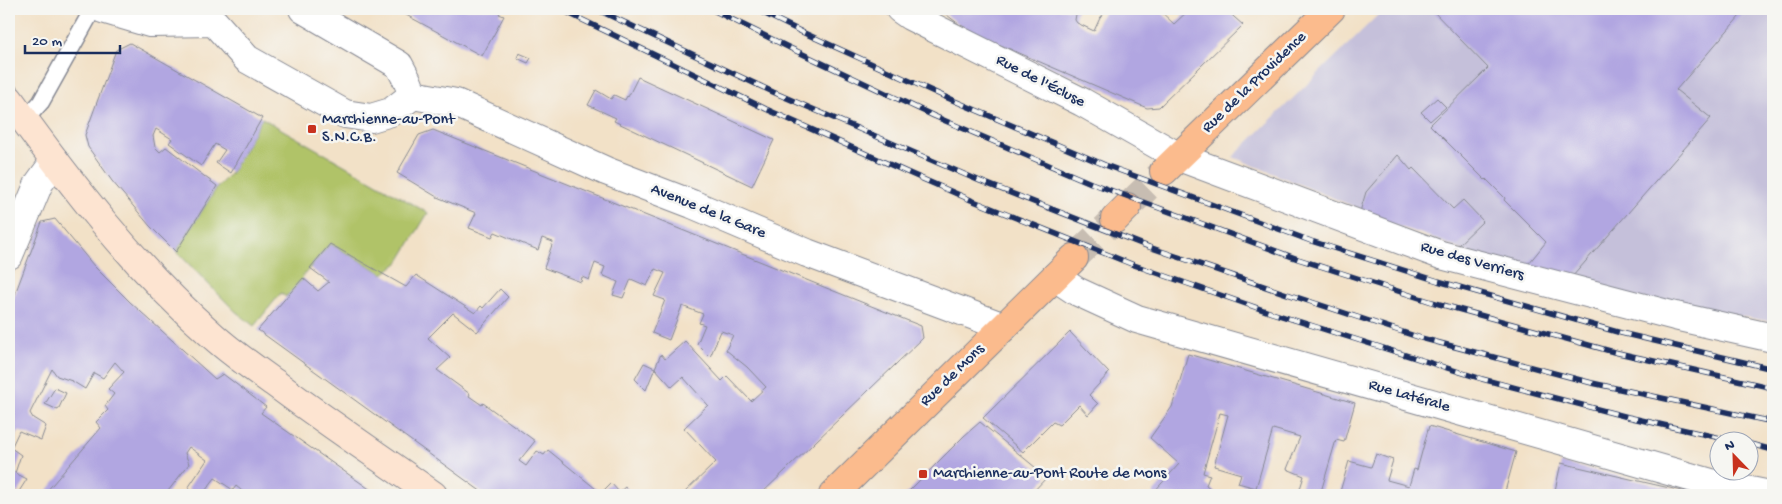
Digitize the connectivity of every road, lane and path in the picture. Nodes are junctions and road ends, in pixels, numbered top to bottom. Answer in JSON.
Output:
{"nodes":[{"id":1,"x":93,"y":9,"type":"edge"},
{"id":2,"x":103,"y":9,"type":"edge"},
{"id":3,"x":304,"y":9,"type":"edge"},
{"id":4,"x":900,"y":9,"type":"edge"},
{"id":5,"x":1331,"y":9,"type":"edge"},
{"id":6,"x":218,"y":16,"type":"edge"},
{"id":7,"x":413,"y":95,"type":"junction"},
{"id":8,"x":17,"y":110,"type":"edge"},
{"id":9,"x":55,"y":161,"type":"junction"},
{"id":10,"x":1172,"y":164,"type":"junction"},
{"id":11,"x":9,"y":255,"type":"edge"},
{"id":12,"x":1065,"y":268,"type":"joint"},
{"id":13,"x":1004,"y":327,"type":"junction"},
{"id":14,"x":1773,"y":338,"type":"edge"},
{"id":15,"x":434,"y":495,"type":"edge"},
{"id":16,"x":832,"y":495,"type":"edge"},
{"id":17,"x":1770,"y":495,"type":"edge"}],
"edges":[{"from":1,"to":8,"type":"lane"},
{"from":2,"to":6,"type":"street"},
{"from":3,"to":7,"type":"street"},
{"from":4,"to":10,"type":"street","name":"Rue de l'Écluse"},
{"from":5,"to":10,"type":"main road","name":"Rue de la Providence"},
{"from":6,"to":7,"type":"street"},
{"from":7,"to":13,"type":"street","name":"Avenue de la Gare"},
{"from":8,"to":9,"type":"main road"},
{"from":9,"to":11,"type":"street"},
{"from":9,"to":15,"type":"main road"},
{"from":10,"to":14,"type":"street","name":"Rue des Verriers"},
{"from":12,"to":13,"type":"main road","name":"Rue de Mons"},
{"from":12,"to":17,"type":"street","name":"Rue Latérale"},
{"from":13,"to":16,"type":"main road","name":"Rue de Mons"}]}
